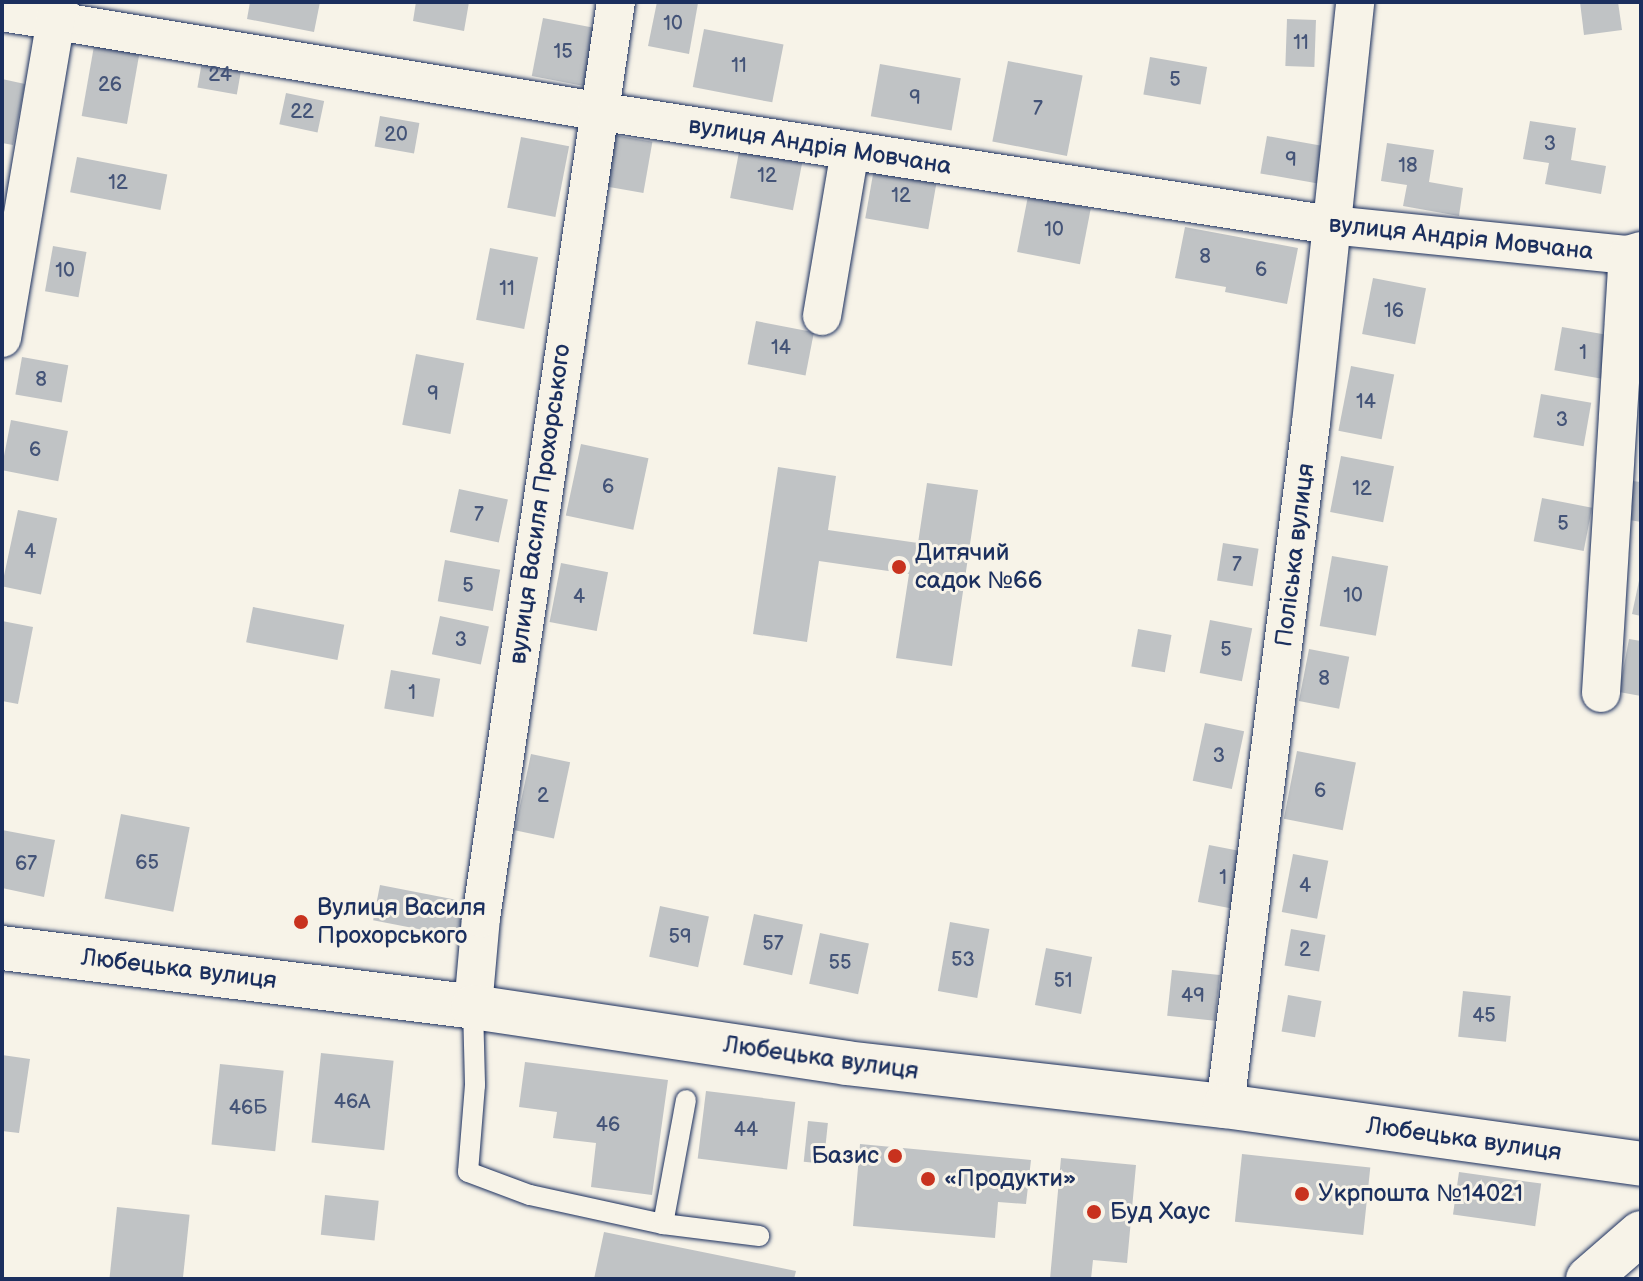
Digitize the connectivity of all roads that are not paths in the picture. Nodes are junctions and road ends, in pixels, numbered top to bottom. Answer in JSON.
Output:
{"nodes":[{"id":1,"x":616,"y":2,"type":"edge"},
{"id":2,"x":1355,"y":2,"type":"edge"},
{"id":3,"x":2,"y":12,"type":"edge"},
{"id":4,"x":57,"y":12,"type":"edge"},
{"id":5,"x":597,"y":111,"type":"junction"},
{"id":6,"x":850,"y":150,"type":"junction"},
{"id":7,"x":1331,"y":225,"type":"junction"},
{"id":8,"x":1634,"y":253,"type":"edge"},
{"id":9,"x":822,"y":316,"type":"dead end"},
{"id":10,"x":2,"y":338,"type":"edge"},
{"id":11,"x":1601,"y":693,"type":"dead end"},
{"id":12,"x":2,"y":948,"type":"edge"},
{"id":13,"x":473,"y":1007,"type":"junction"},
{"id":14,"x":686,"y":1100,"type":"dead end"},
{"id":15,"x":1225,"y":1106,"type":"junction"},
{"id":16,"x":1641,"y":1164,"type":"edge"},
{"id":17,"x":663,"y":1224,"type":"junction"},
{"id":18,"x":1641,"y":1233,"type":"edge"},
{"id":19,"x":759,"y":1236,"type":"dead end"},
{"id":20,"x":1588,"y":1279,"type":"edge"}],
"edges":[{"from":1,"to":5,"type":"street","name":"вулиця Василя Прохорського"},
{"from":2,"to":7,"type":"street","name":"Поліська вулиця"},
{"from":3,"to":4,"type":"street","name":"вулиця Андрія Мовчана"},
{"from":4,"to":5,"type":"street","name":"вулиця Андрія Мовчана"},
{"from":4,"to":10,"type":"street"},
{"from":5,"to":6,"type":"street","name":"вулиця Андрія Мовчана"},
{"from":5,"to":13,"type":"street","name":"вулиця Василя Прохорського"},
{"from":6,"to":7,"type":"street","name":"вулиця Андрія Мовчана"},
{"from":6,"to":9,"type":"street"},
{"from":7,"to":8,"type":"street","name":"вулиця Андрія Мовчана"},
{"from":7,"to":15,"type":"street","name":"Поліська вулиця"},
{"from":8,"to":11,"type":"street"},
{"from":12,"to":13,"type":"main road","name":"Любецька вулиця"},
{"from":13,"to":15,"type":"main road","name":"Любецька вулиця"},
{"from":13,"to":17,"type":"lane"},
{"from":14,"to":17,"type":"lane"},
{"from":15,"to":16,"type":"main road","name":"Любецька вулиця"},
{"from":17,"to":19,"type":"lane"},
{"from":18,"to":20,"type":"main road"}]}
